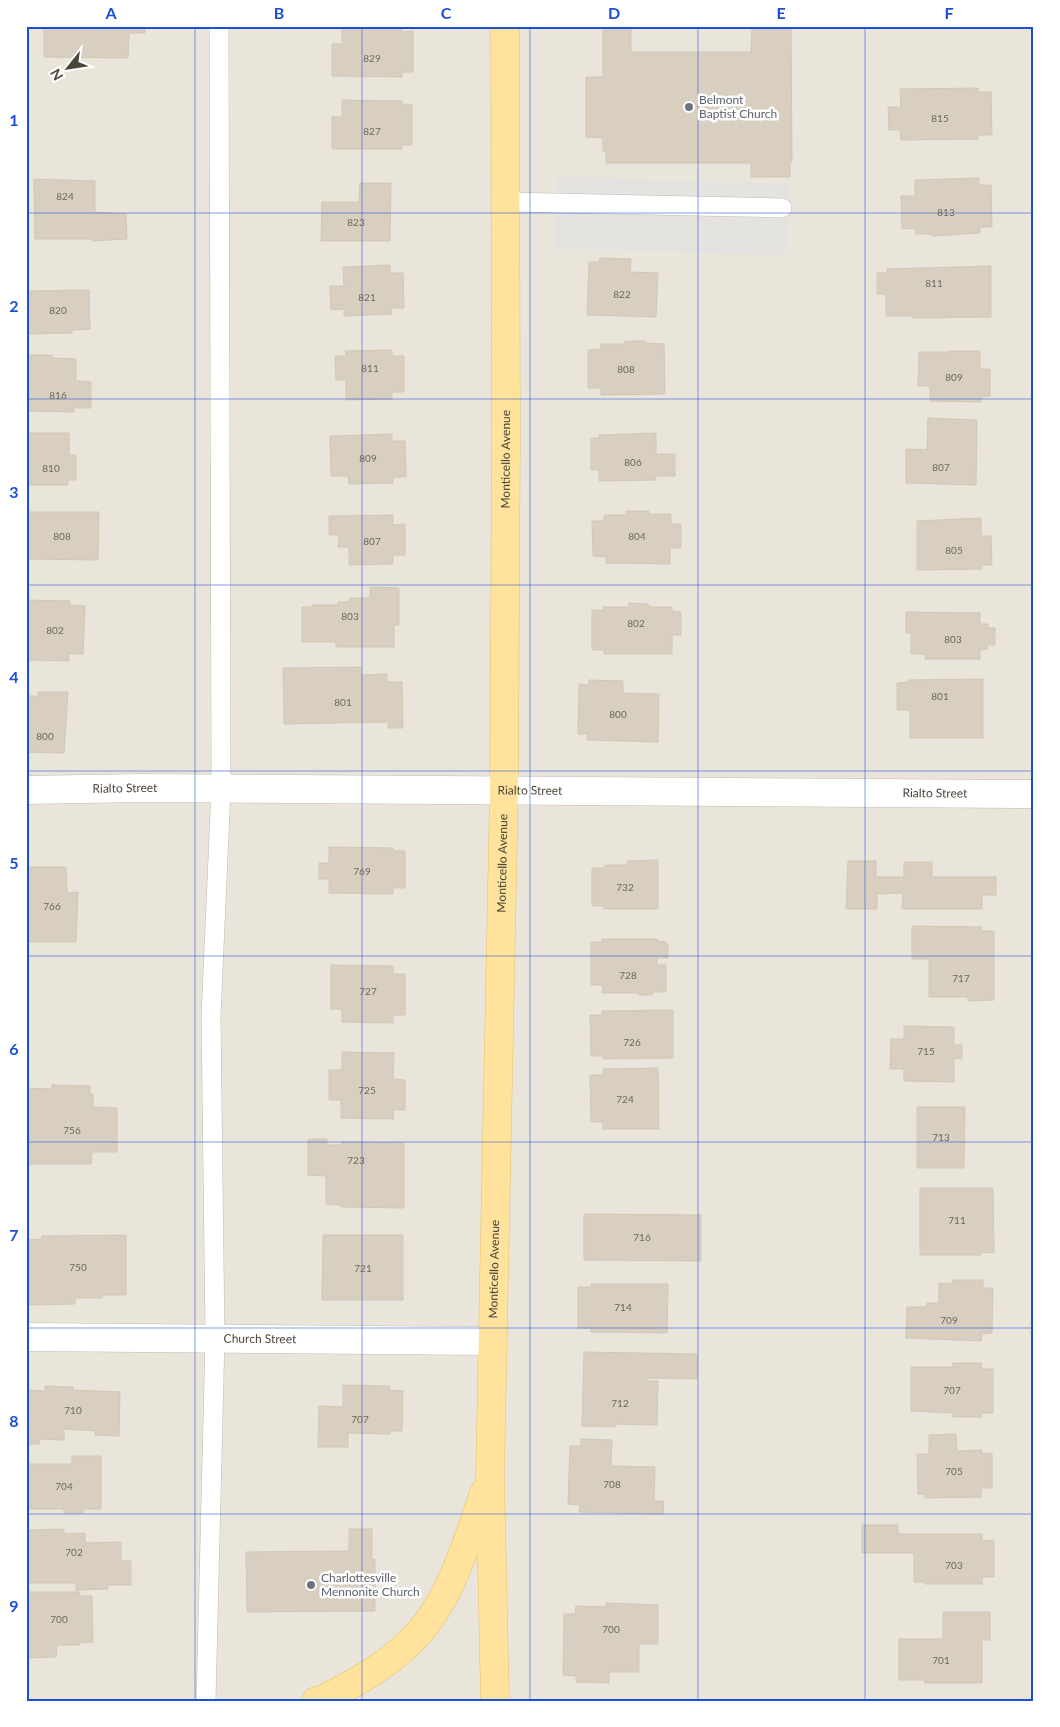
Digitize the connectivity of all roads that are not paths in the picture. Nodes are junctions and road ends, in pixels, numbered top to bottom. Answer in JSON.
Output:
{"nodes":[{"id":1,"x":219,"y":26,"type":"edge"},
{"id":2,"x":504,"y":26,"type":"edge"},
{"id":3,"x":506,"y":202,"type":"junction"},
{"id":4,"x":782,"y":208,"type":"dead end"},
{"id":5,"x":221,"y":789,"type":"junction"},
{"id":6,"x":26,"y":790,"type":"edge"},
{"id":7,"x":504,"y":790,"type":"junction"},
{"id":8,"x":1034,"y":794,"type":"edge"},
{"id":9,"x":26,"y":1337,"type":"edge"},
{"id":10,"x":215,"y":1338,"type":"junction"},
{"id":11,"x":492,"y":1341,"type":"junction"},
{"id":12,"x":490,"y":1475,"type":"junction"},
{"id":13,"x":206,"y":1701,"type":"edge"},
{"id":14,"x":316,"y":1701,"type":"edge"},
{"id":15,"x":495,"y":1701,"type":"edge"}],
"edges":[{"from":1,"to":5,"type":"lane"},
{"from":2,"to":3,"type":"main road","name":"Monticello Avenue"},
{"from":3,"to":4,"type":"lane"},
{"from":3,"to":7,"type":"main road","name":"Monticello Avenue"},
{"from":5,"to":6,"type":"street","name":"Rialto Street"},
{"from":5,"to":7,"type":"street","name":"Rialto Street"},
{"from":5,"to":10,"type":"lane"},
{"from":7,"to":8,"type":"street","name":"Rialto Street"},
{"from":7,"to":11,"type":"main road","name":"Monticello Avenue"},
{"from":9,"to":10,"type":"street","name":"Church Street"},
{"from":10,"to":11,"type":"street","name":"Church Street"},
{"from":10,"to":13,"type":"lane"},
{"from":11,"to":12,"type":"main road","name":"Monticello Avenue"},
{"from":12,"to":14,"type":"main road"},
{"from":12,"to":15,"type":"main road","name":"Monticello Avenue"}]}
